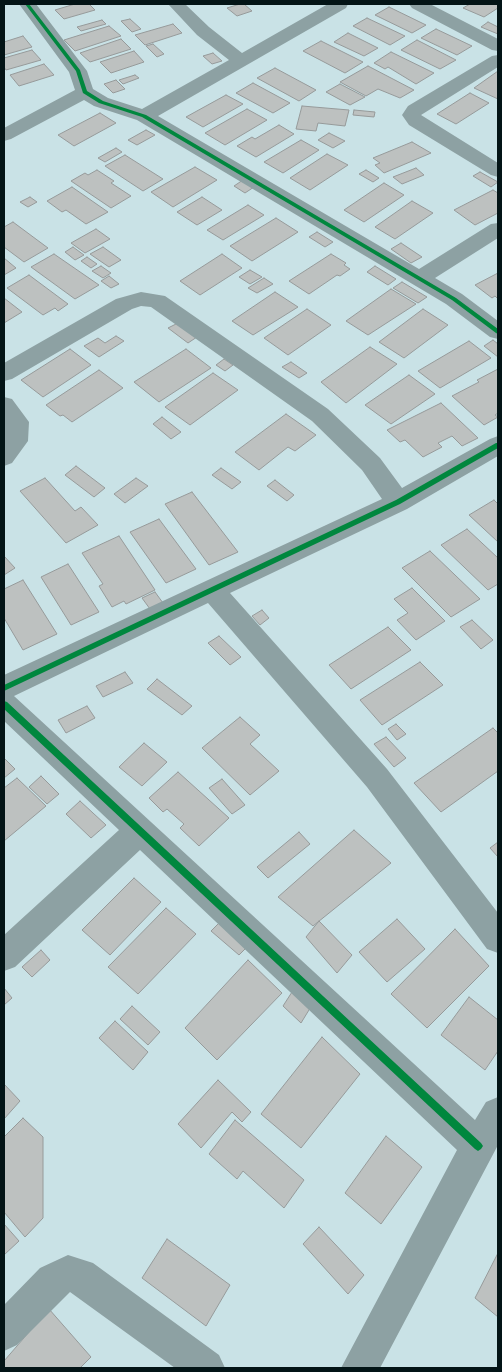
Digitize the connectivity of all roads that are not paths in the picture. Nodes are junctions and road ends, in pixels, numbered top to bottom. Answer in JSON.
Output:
{"nodes":[{"id":1,"x":27,"y":4,"type":"edge"},
{"id":2,"x":176,"y":4,"type":"edge"},
{"id":3,"x":340,"y":4,"type":"edge"},
{"id":4,"x":418,"y":4,"type":"edge"},
{"id":5,"x":498,"y":46,"type":"edge"},
{"id":6,"x":498,"y":60,"type":"edge"},
{"id":7,"x":241,"y":61,"type":"junction"},
{"id":8,"x":84,"y":92,"type":"junction"},
{"id":9,"x":144,"y":116,"type":"junction"},
{"id":10,"x":4,"y":135,"type":"edge"},
{"id":11,"x":498,"y":172,"type":"edge"},
{"id":12,"x":498,"y":229,"type":"edge"},
{"id":13,"x":419,"y":279,"type":"junction"},
{"id":14,"x":498,"y":332,"type":"edge"},
{"id":15,"x":4,"y":373,"type":"edge"},
{"id":16,"x":4,"y":405,"type":"edge"},
{"id":17,"x":498,"y":445,"type":"edge"},
{"id":18,"x":4,"y":457,"type":"edge"},
{"id":19,"x":398,"y":502,"type":"junction"},
{"id":20,"x":212,"y":590,"type":"junction"},
{"id":21,"x":4,"y":688,"type":"edge"},
{"id":22,"x":4,"y":704,"type":"edge"},
{"id":23,"x":140,"y":830,"type":"junction"},
{"id":24,"x":498,"y":938,"type":"edge"},
{"id":25,"x":4,"y":956,"type":"edge"},
{"id":26,"x":498,"y":1114,"type":"edge"},
{"id":27,"x":478,"y":1146,"type":"junction"},
{"id":28,"x":4,"y":1332,"type":"edge"},
{"id":29,"x":206,"y":1368,"type":"edge"},
{"id":30,"x":360,"y":1368,"type":"edge"}],
"edges":[{"from":1,"to":8,"type":"street"},
{"from":2,"to":7,"type":"street"},
{"from":3,"to":7,"type":"street"},
{"from":4,"to":5,"type":"street"},
{"from":6,"to":11,"type":"street"},
{"from":7,"to":9,"type":"street"},
{"from":8,"to":9,"type":"street"},
{"from":8,"to":10,"type":"street"},
{"from":9,"to":13,"type":"street"},
{"from":12,"to":13,"type":"street"},
{"from":13,"to":14,"type":"street"},
{"from":15,"to":19,"type":"street"},
{"from":16,"to":18,"type":"street"},
{"from":17,"to":19,"type":"street"},
{"from":19,"to":20,"type":"street"},
{"from":20,"to":21,"type":"street"},
{"from":20,"to":24,"type":"street"},
{"from":22,"to":23,"type":"street"},
{"from":23,"to":25,"type":"street"},
{"from":23,"to":27,"type":"street"},
{"from":26,"to":27,"type":"street"},
{"from":27,"to":30,"type":"street"},
{"from":28,"to":29,"type":"street"}]}
